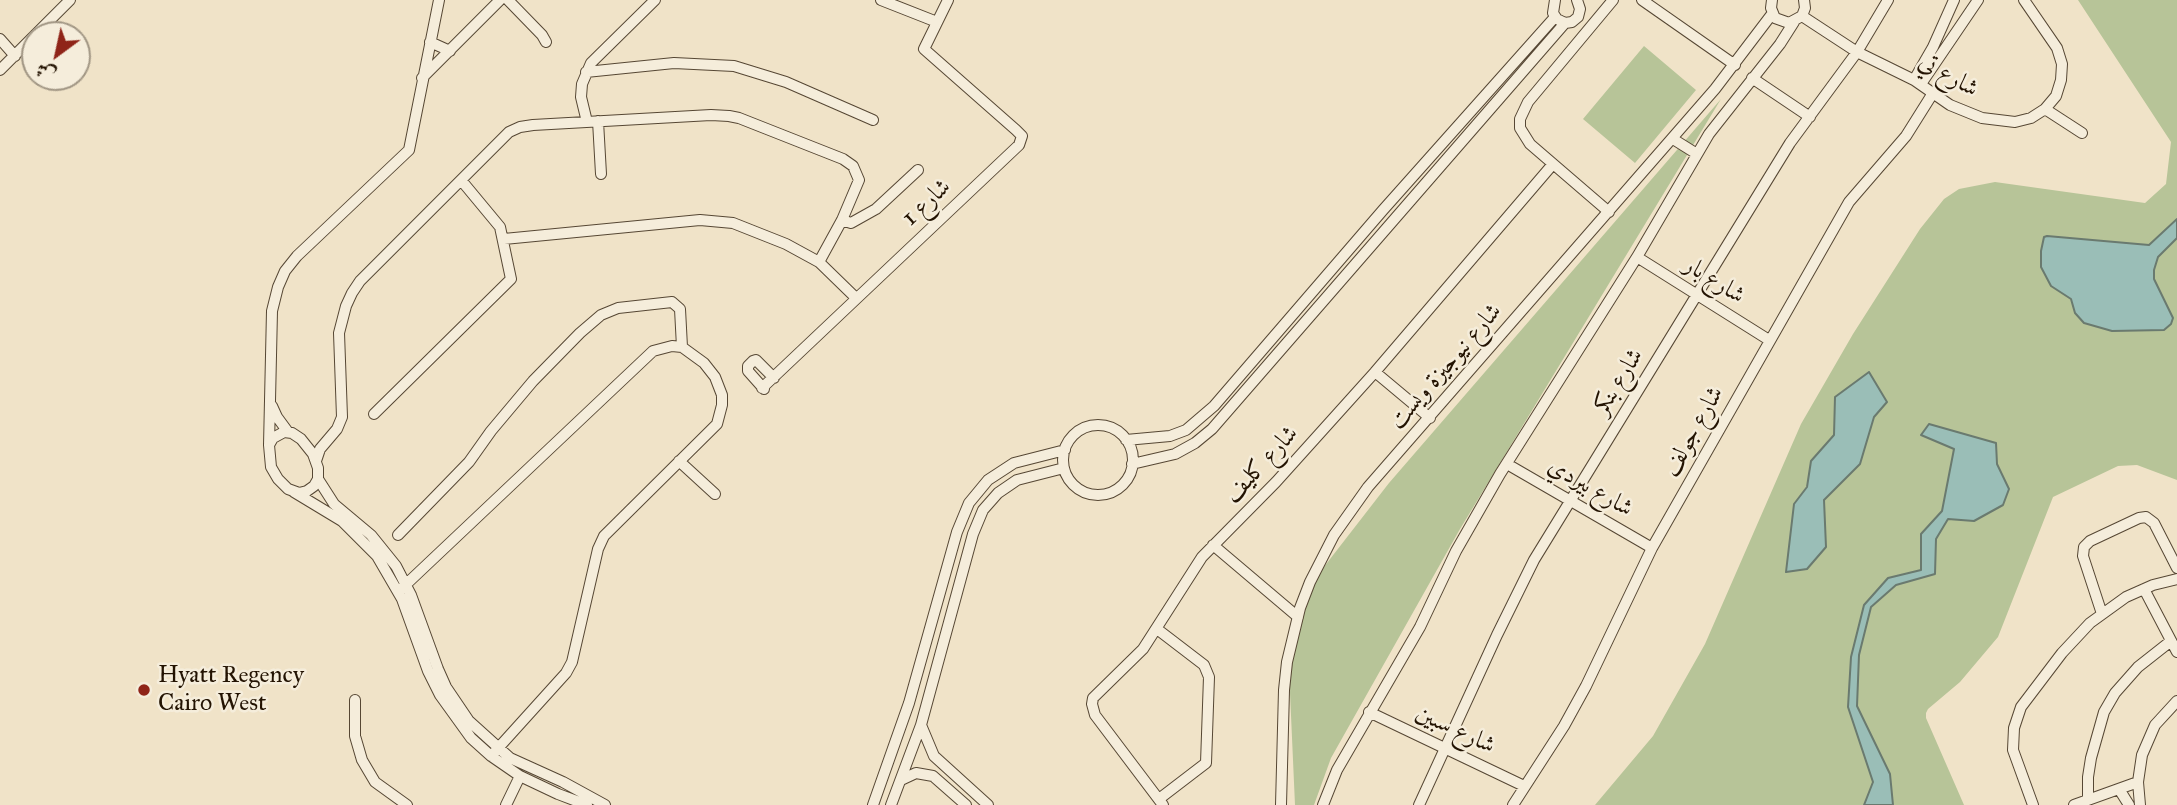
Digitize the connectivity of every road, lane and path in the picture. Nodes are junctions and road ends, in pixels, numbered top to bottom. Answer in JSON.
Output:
{"nodes":[{"id":1,"x":70,"y":0,"type":"edge"},
{"id":2,"x":439,"y":0,"type":"edge"},
{"id":3,"x":500,"y":0,"type":"edge"},
{"id":4,"x":508,"y":0,"type":"edge"},
{"id":5,"x":655,"y":0,"type":"edge"},
{"id":6,"x":881,"y":0,"type":"edge"},
{"id":7,"x":948,"y":0,"type":"edge"},
{"id":8,"x":1555,"y":0,"type":"edge"},
{"id":9,"x":1613,"y":0,"type":"edge"},
{"id":10,"x":1642,"y":0,"type":"edge"},
{"id":11,"x":1888,"y":0,"type":"edge"},
{"id":12,"x":1954,"y":0,"type":"edge"},
{"id":13,"x":1978,"y":0,"type":"edge"},
{"id":14,"x":2024,"y":0,"type":"edge"},
{"id":15,"x":1578,"y":1,"type":"edge"},
{"id":16,"x":1805,"y":1,"type":"edge"},
{"id":17,"x":1769,"y":5,"type":"edge"},
{"id":18,"x":1555,"y":17,"type":"junction"},
{"id":19,"x":1798,"y":19,"type":"junction"},
{"id":20,"x":937,"y":22,"type":"junction"},
{"id":21,"x":1565,"y":23,"type":"junction"},
{"id":22,"x":0,"y":38,"type":"edge"},
{"id":23,"x":430,"y":42,"type":"junction"},
{"id":24,"x":546,"y":42,"type":"dead end"},
{"id":25,"x":450,"y":51,"type":"junction"},
{"id":26,"x":1857,"y":52,"type":"junction"},
{"id":27,"x":15,"y":56,"type":"junction"},
{"id":28,"x":1735,"y":65,"type":"junction"},
{"id":29,"x":0,"y":70,"type":"edge"},
{"id":30,"x":586,"y":72,"type":"junction"},
{"id":31,"x":422,"y":78,"type":"junction"},
{"id":32,"x":1752,"y":78,"type":"junction"},
{"id":33,"x":1917,"y":82,"type":"junction"},
{"id":34,"x":1933,"y":93,"type":"junction"},
{"id":35,"x":2045,"y":109,"type":"junction"},
{"id":36,"x":1810,"y":117,"type":"junction"},
{"id":37,"x":873,"y":120,"type":"dead end"},
{"id":38,"x":598,"y":121,"type":"junction"},
{"id":39,"x":587,"y":122,"type":"junction"},
{"id":40,"x":2082,"y":133,"type":"dead end"},
{"id":41,"x":1672,"y":139,"type":"junction"},
{"id":42,"x":1697,"y":154,"type":"junction"},
{"id":43,"x":1553,"y":164,"type":"junction"},
{"id":44,"x":918,"y":170,"type":"dead end"},
{"id":45,"x":601,"y":174,"type":"dead end"},
{"id":46,"x":461,"y":180,"type":"junction"},
{"id":47,"x":1609,"y":212,"type":"junction"},
{"id":48,"x":842,"y":220,"type":"junction"},
{"id":49,"x":504,"y":239,"type":"junction"},
{"id":50,"x":1637,"y":257,"type":"junction"},
{"id":51,"x":819,"y":262,"type":"junction"},
{"id":52,"x":1698,"y":295,"type":"junction"},
{"id":53,"x":856,"y":298,"type":"junction"},
{"id":54,"x":1769,"y":340,"type":"junction"},
{"id":55,"x":682,"y":347,"type":"junction"},
{"id":56,"x":1375,"y":372,"type":"junction"},
{"id":57,"x":774,"y":377,"type":"junction"},
{"id":58,"x":271,"y":399,"type":"junction"},
{"id":59,"x":374,"y":414,"type":"dead end"},
{"id":60,"x":1430,"y":418,"type":"junction"},
{"id":61,"x":288,"y":432,"type":"junction"},
{"id":62,"x":327,"y":438,"type":"junction"},
{"id":63,"x":301,"y":439,"type":"junction"},
{"id":64,"x":1126,"y":440,"type":"junction"},
{"id":65,"x":269,"y":445,"type":"junction"},
{"id":66,"x":1065,"y":450,"type":"junction"},
{"id":67,"x":316,"y":461,"type":"junction"},
{"id":68,"x":680,"y":461,"type":"junction"},
{"id":69,"x":1132,"y":464,"type":"junction"},
{"id":70,"x":1507,"y":464,"type":"junction"},
{"id":71,"x":1064,"y":468,"type":"junction"},
{"id":72,"x":318,"y":479,"type":"junction"},
{"id":73,"x":294,"y":492,"type":"junction"},
{"id":74,"x":715,"y":494,"type":"dead end"},
{"id":75,"x":1570,"y":502,"type":"junction"},
{"id":76,"x":398,"y":535,"type":"dead end"},
{"id":77,"x":1213,"y":545,"type":"junction"},
{"id":78,"x":1652,"y":548,"type":"junction"},
{"id":79,"x":2177,"y":568,"type":"edge"},
{"id":80,"x":2177,"y":579,"type":"edge"},
{"id":81,"x":402,"y":588,"type":"junction"},
{"id":82,"x":2144,"y":589,"type":"junction"},
{"id":83,"x":2102,"y":614,"type":"junction"},
{"id":84,"x":1298,"y":617,"type":"junction"},
{"id":85,"x":1157,"y":629,"type":"junction"},
{"id":86,"x":929,"y":635,"type":"junction"},
{"id":87,"x":944,"y":638,"type":"junction"},
{"id":88,"x":2171,"y":641,"type":"junction"},
{"id":89,"x":2177,"y":652,"type":"edge"},
{"id":90,"x":355,"y":700,"type":"dead end"},
{"id":91,"x":2177,"y":701,"type":"edge"},
{"id":92,"x":1369,"y":712,"type":"junction"},
{"id":93,"x":921,"y":724,"type":"junction"},
{"id":94,"x":1444,"y":749,"type":"junction"},
{"id":95,"x":495,"y":753,"type":"junction"},
{"id":96,"x":942,"y":765,"type":"junction"},
{"id":97,"x":520,"y":776,"type":"junction"},
{"id":98,"x":933,"y":776,"type":"junction"},
{"id":99,"x":559,"y":780,"type":"junction"},
{"id":100,"x":901,"y":780,"type":"junction"},
{"id":101,"x":2138,"y":782,"type":"junction"},
{"id":102,"x":1524,"y":786,"type":"junction"},
{"id":103,"x":2119,"y":789,"type":"junction"},
{"id":104,"x":553,"y":792,"type":"junction"},
{"id":105,"x":2088,"y":799,"type":"junction"},
{"id":106,"x":1161,"y":802,"type":"edge"},
{"id":107,"x":407,"y":805,"type":"edge"},
{"id":108,"x":506,"y":805,"type":"edge"},
{"id":109,"x":587,"y":805,"type":"edge"},
{"id":110,"x":605,"y":805,"type":"edge"},
{"id":111,"x":873,"y":805,"type":"edge"},
{"id":112,"x":891,"y":805,"type":"edge"},
{"id":113,"x":966,"y":805,"type":"edge"},
{"id":114,"x":988,"y":805,"type":"edge"},
{"id":115,"x":1281,"y":805,"type":"edge"},
{"id":116,"x":1323,"y":805,"type":"edge"},
{"id":117,"x":1419,"y":805,"type":"edge"},
{"id":118,"x":1513,"y":805,"type":"edge"},
{"id":119,"x":2032,"y":805,"type":"edge"},
{"id":120,"x":2074,"y":805,"type":"edge"},
{"id":121,"x":2129,"y":805,"type":"edge"},
{"id":122,"x":2140,"y":805,"type":"edge"}],
"edges":[{"from":1,"to":27,"type":"street"},
{"from":2,"to":23,"type":"street"},
{"from":3,"to":25,"type":"street"},
{"from":4,"to":24,"type":"street"},
{"from":5,"to":30,"type":"street"},
{"from":6,"to":20,"type":"street"},
{"from":7,"to":20,"type":"street"},
{"from":8,"to":18,"type":"street"},
{"from":9,"to":43,"type":"street"},
{"from":10,"to":28,"type":"street"},
{"from":11,"to":26,"type":"street","name":"شارع بنكر"},
{"from":12,"to":33,"type":"street"},
{"from":13,"to":33,"type":"street"},
{"from":14,"to":35,"type":"street"},
{"from":15,"to":21,"type":"street"},
{"from":16,"to":19,"type":"street"},
{"from":17,"to":19,"type":"street","name":"شارع تي"},
{"from":17,"to":28,"type":"street","name":"شارع نيوجيزة ويست"},
{"from":18,"to":21,"type":"street"},
{"from":18,"to":64,"type":"street"},
{"from":19,"to":26,"type":"street","name":"شارع تي"},
{"from":19,"to":32,"type":"street"},
{"from":20,"to":53,"type":"street","name":"شارع 1"},
{"from":21,"to":69,"type":"street"},
{"from":22,"to":27,"type":"street"},
{"from":23,"to":25,"type":"street"},
{"from":23,"to":31,"type":"street"},
{"from":25,"to":31,"type":"street"},
{"from":26,"to":33,"type":"street","name":"شارع تي"},
{"from":26,"to":36,"type":"street","name":"شارع بنكر"},
{"from":27,"to":29,"type":"street"},
{"from":28,"to":41,"type":"street","name":"شارع نيوجيزة ويست"},
{"from":30,"to":37,"type":"street"},
{"from":30,"to":39,"type":"street"},
{"from":31,"to":58,"type":"street"},
{"from":32,"to":36,"type":"street"},
{"from":32,"to":42,"type":"street"},
{"from":33,"to":34,"type":"street","name":"شارع تي"},
{"from":34,"to":35,"type":"street","name":"شارع تي"},
{"from":34,"to":54,"type":"street","name":"شارع جولف"},
{"from":35,"to":40,"type":"street"},
{"from":36,"to":52,"type":"street","name":"شارع بنكر"},
{"from":38,"to":39,"type":"street"},
{"from":38,"to":45,"type":"street"},
{"from":38,"to":48,"type":"street"},
{"from":39,"to":46,"type":"street"},
{"from":41,"to":42,"type":"street"},
{"from":41,"to":47,"type":"street","name":"شارع نيوجيزة ويست"},
{"from":42,"to":50,"type":"street"},
{"from":43,"to":47,"type":"street"},
{"from":43,"to":56,"type":"street","name":"شارع كليف"},
{"from":44,"to":48,"type":"street"},
{"from":46,"to":49,"type":"street"},
{"from":46,"to":62,"type":"street"},
{"from":47,"to":60,"type":"street","name":"شارع نيوجيزة ويست"},
{"from":48,"to":51,"type":"street"},
{"from":49,"to":51,"type":"street"},
{"from":49,"to":59,"type":"street"},
{"from":50,"to":52,"type":"street","name":"شارع بار"},
{"from":50,"to":70,"type":"street"},
{"from":51,"to":53,"type":"street"},
{"from":52,"to":54,"type":"street","name":"شارع بار"},
{"from":52,"to":75,"type":"street","name":"شارع بنكر"},
{"from":53,"to":57,"type":"street","name":"شارع 1"},
{"from":54,"to":78,"type":"street","name":"شارع جولف"},
{"from":55,"to":68,"type":"street"},
{"from":55,"to":76,"type":"street"},
{"from":55,"to":81,"type":"street"},
{"from":56,"to":60,"type":"street"},
{"from":56,"to":77,"type":"street","name":"شارع كليف"},
{"from":57,"to":57,"type":"street","name":"شارع 1"},
{"from":58,"to":61,"type":"street"},
{"from":58,"to":65,"type":"street"},
{"from":60,"to":84,"type":"street","name":"شارع نيوجيزة ويست"},
{"from":61,"to":63,"type":"street"},
{"from":61,"to":65,"type":"street"},
{"from":62,"to":63,"type":"street"},
{"from":62,"to":67,"type":"street"},
{"from":63,"to":67,"type":"street"},
{"from":64,"to":66,"type":"street"},
{"from":64,"to":69,"type":"street"},
{"from":65,"to":73,"type":"street"},
{"from":66,"to":71,"type":"street"},
{"from":66,"to":86,"type":"street"},
{"from":67,"to":72,"type":"street"},
{"from":68,"to":74,"type":"street"},
{"from":68,"to":95,"type":"street"},
{"from":69,"to":71,"type":"street"},
{"from":70,"to":75,"type":"street","name":"شارع بيردي"},
{"from":70,"to":92,"type":"street"},
{"from":71,"to":87,"type":"street"},
{"from":72,"to":73,"type":"street"},
{"from":72,"to":81,"type":"street"},
{"from":73,"to":81,"type":"street"},
{"from":75,"to":78,"type":"street","name":"شارع بيردي"},
{"from":75,"to":94,"type":"street","name":"شارع بنكر"},
{"from":77,"to":84,"type":"street"},
{"from":77,"to":85,"type":"street","name":"شارع كليف"},
{"from":78,"to":102,"type":"street","name":"شارع جولف"},
{"from":79,"to":83,"type":"street"},
{"from":80,"to":82,"type":"street"},
{"from":81,"to":95,"type":"street"},
{"from":82,"to":83,"type":"street"},
{"from":82,"to":88,"type":"street"},
{"from":83,"to":119,"type":"street"},
{"from":84,"to":115,"type":"street","name":"شارع نيوجيزة ويست"},
{"from":85,"to":106,"type":"street"},
{"from":85,"to":106,"type":"street","name":"شارع كليف"},
{"from":86,"to":87,"type":"street"},
{"from":86,"to":111,"type":"street"},
{"from":87,"to":93,"type":"street"},
{"from":88,"to":89,"type":"street"},
{"from":88,"to":105,"type":"street"},
{"from":90,"to":107,"type":"street"},
{"from":91,"to":101,"type":"street"},
{"from":92,"to":94,"type":"street","name":"شارع سبين"},
{"from":92,"to":116,"type":"street"},
{"from":93,"to":96,"type":"street"},
{"from":93,"to":100,"type":"street"},
{"from":94,"to":102,"type":"street","name":"شارع سبين"},
{"from":94,"to":117,"type":"street","name":"شارع بنكر"},
{"from":95,"to":97,"type":"street"},
{"from":95,"to":99,"type":"street"},
{"from":96,"to":98,"type":"street"},
{"from":96,"to":114,"type":"street"},
{"from":97,"to":104,"type":"street"},
{"from":97,"to":108,"type":"street"},
{"from":98,"to":100,"type":"street"},
{"from":98,"to":113,"type":"street"},
{"from":99,"to":104,"type":"street"},
{"from":99,"to":110,"type":"street"},
{"from":100,"to":112,"type":"street"},
{"from":101,"to":103,"type":"street"},
{"from":101,"to":122,"type":"street"},
{"from":102,"to":118,"type":"street","name":"شارع جولف"},
{"from":103,"to":105,"type":"street"},
{"from":103,"to":121,"type":"street"},
{"from":104,"to":109,"type":"street"},
{"from":105,"to":120,"type":"street"}]}
